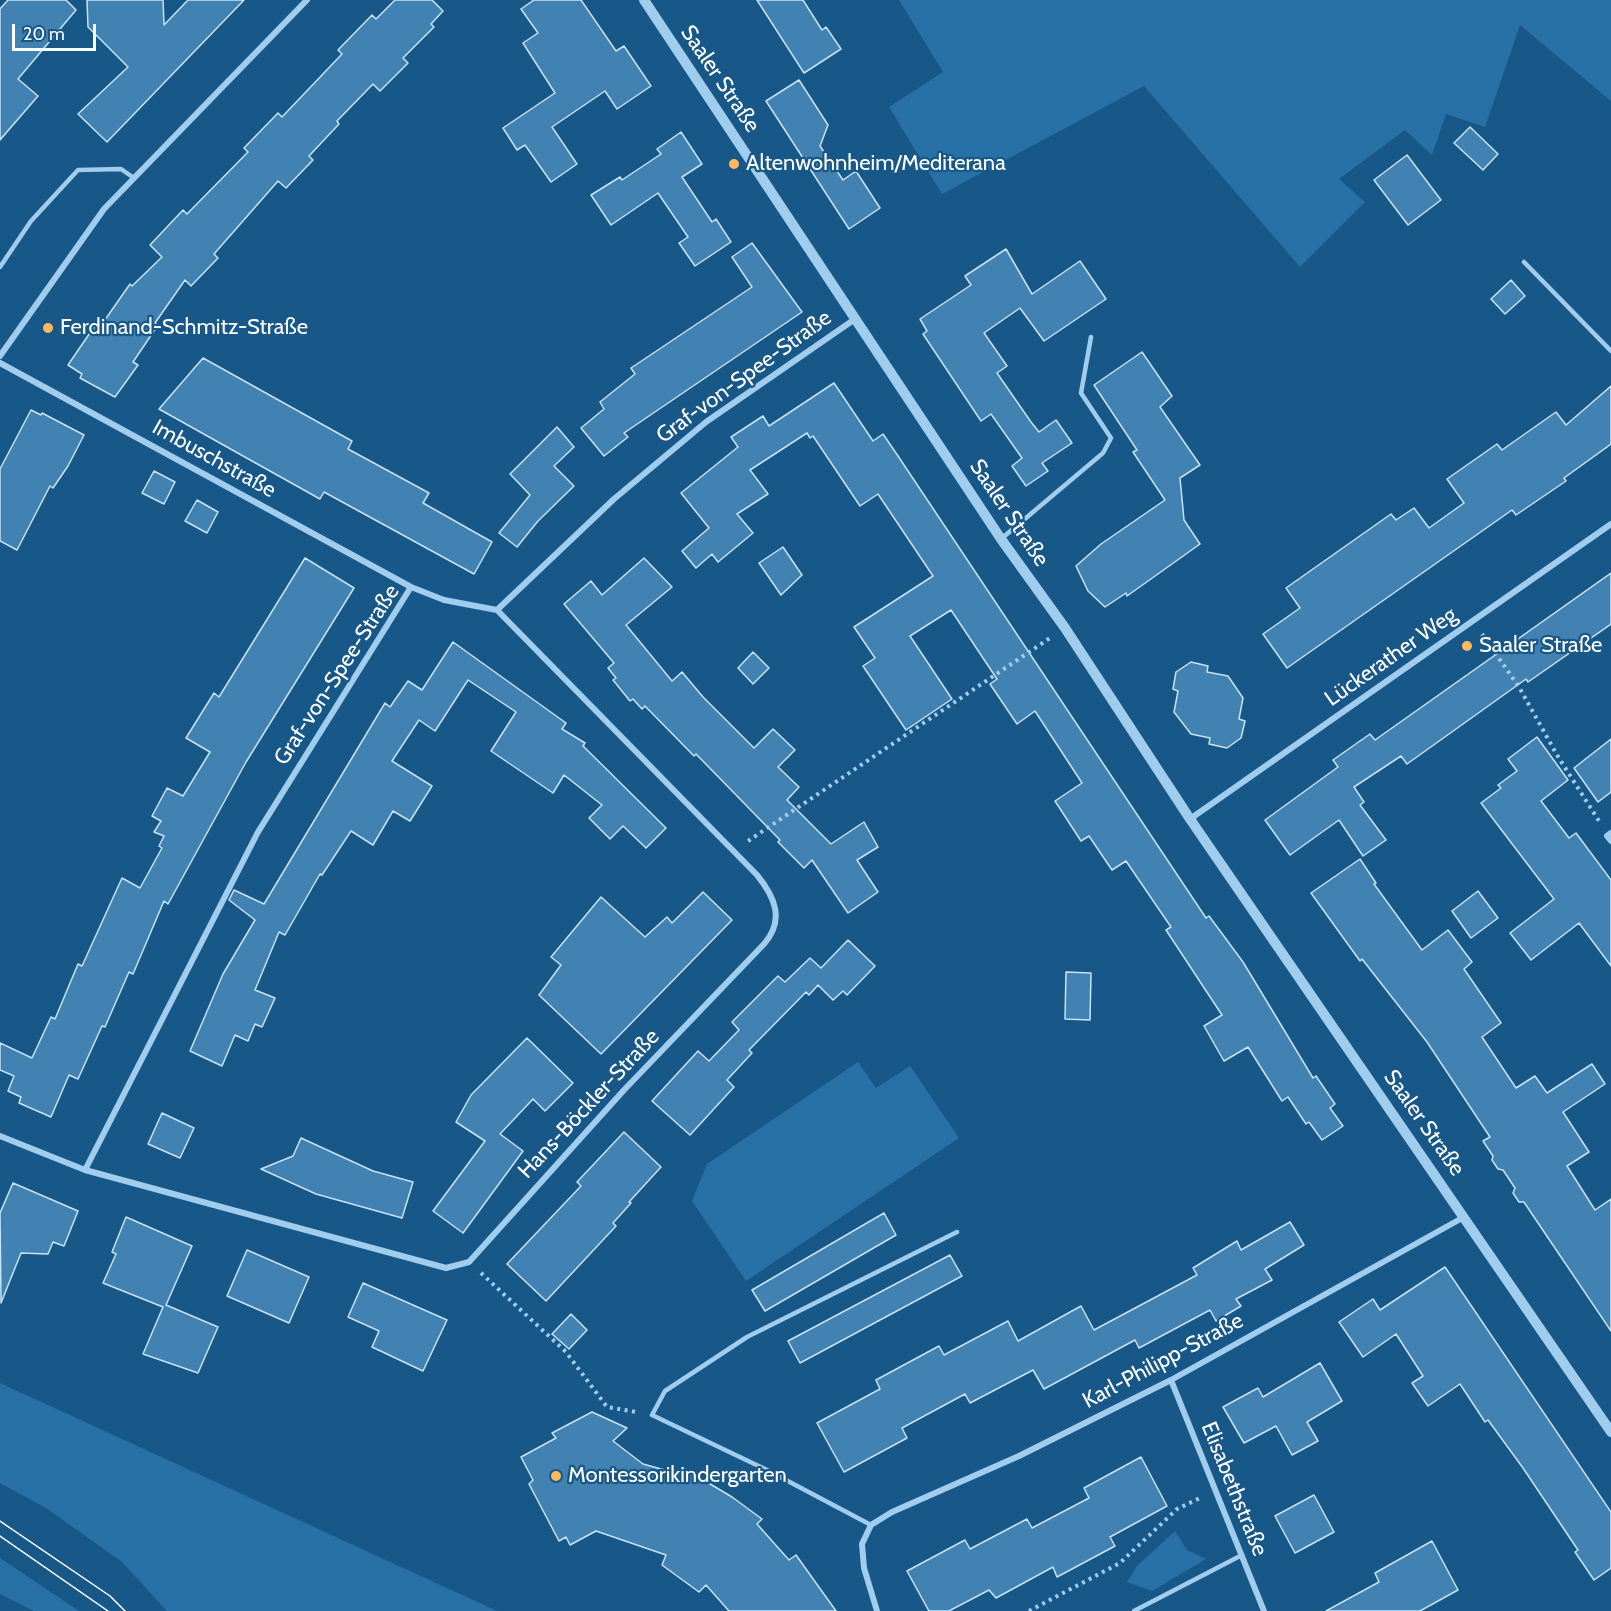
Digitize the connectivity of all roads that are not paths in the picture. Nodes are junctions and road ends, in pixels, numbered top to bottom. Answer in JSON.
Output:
{"nodes":[{"id":1,"x":307,"y":0,"type":"edge"},
{"id":2,"x":647,"y":1,"type":"edge"},
{"id":3,"x":134,"y":178,"type":"junction"},
{"id":4,"x":1524,"y":262,"type":"dead end"},
{"id":5,"x":0,"y":267,"type":"edge"},
{"id":6,"x":855,"y":319,"type":"junction"},
{"id":7,"x":1091,"y":337,"type":"dead end"},
{"id":8,"x":1611,"y":351,"type":"edge"},
{"id":9,"x":0,"y":356,"type":"edge"},
{"id":10,"x":0,"y":363,"type":"edge"},
{"id":11,"x":1611,"y":524,"type":"edge"},
{"id":12,"x":1001,"y":539,"type":"junction"},
{"id":13,"x":411,"y":587,"type":"junction"},
{"id":14,"x":497,"y":610,"type":"junction"},
{"id":15,"x":1190,"y":819,"type":"junction"},
{"id":16,"x":0,"y":1136,"type":"edge"},
{"id":17,"x":85,"y":1170,"type":"junction"},
{"id":18,"x":1465,"y":1216,"type":"junction"},
{"id":19,"x":957,"y":1232,"type":"dead end"},
{"id":20,"x":1171,"y":1380,"type":"junction"},
{"id":21,"x":1611,"y":1432,"type":"edge"},
{"id":22,"x":872,"y":1525,"type":"junction"},
{"id":23,"x":1242,"y":1555,"type":"junction"},
{"id":24,"x":877,"y":1611,"type":"edge"},
{"id":25,"x":1134,"y":1611,"type":"edge"},
{"id":26,"x":1264,"y":1611,"type":"edge"}],
"edges":[{"from":1,"to":3,"type":"street"},
{"from":2,"to":6,"type":"street","name":"Saaler Straße"},
{"from":3,"to":5,"type":"lane"},
{"from":3,"to":9,"type":"street"},
{"from":4,"to":8,"type":"lane"},
{"from":6,"to":12,"type":"street","name":"Saaler Straße"},
{"from":6,"to":14,"type":"street","name":"Graf-von-Spee-Straße"},
{"from":7,"to":12,"type":"lane"},
{"from":10,"to":13,"type":"street","name":"Imbuschstraße"},
{"from":11,"to":15,"type":"street","name":"Lückerather Weg"},
{"from":12,"to":15,"type":"street","name":"Saaler Straße"},
{"from":13,"to":14,"type":"street","name":"Graf-von-Spee-Straße"},
{"from":13,"to":17,"type":"street","name":"Graf-von-Spee-Straße"},
{"from":14,"to":17,"type":"street","name":"Hans-Böckler-Straße"},
{"from":15,"to":18,"type":"street","name":"Saaler Straße"},
{"from":16,"to":17,"type":"street"},
{"from":18,"to":20,"type":"street","name":"Karl-Philipp-Straße"},
{"from":18,"to":21,"type":"street","name":"Saaler Straße"},
{"from":19,"to":22,"type":"lane"},
{"from":20,"to":22,"type":"street","name":"Karl-Philipp-Straße"},
{"from":20,"to":23,"type":"street","name":"Elisabethstraße"},
{"from":22,"to":24,"type":"street"},
{"from":23,"to":25,"type":"lane"},
{"from":23,"to":26,"type":"street","name":"Elisabethstraße"}]}
